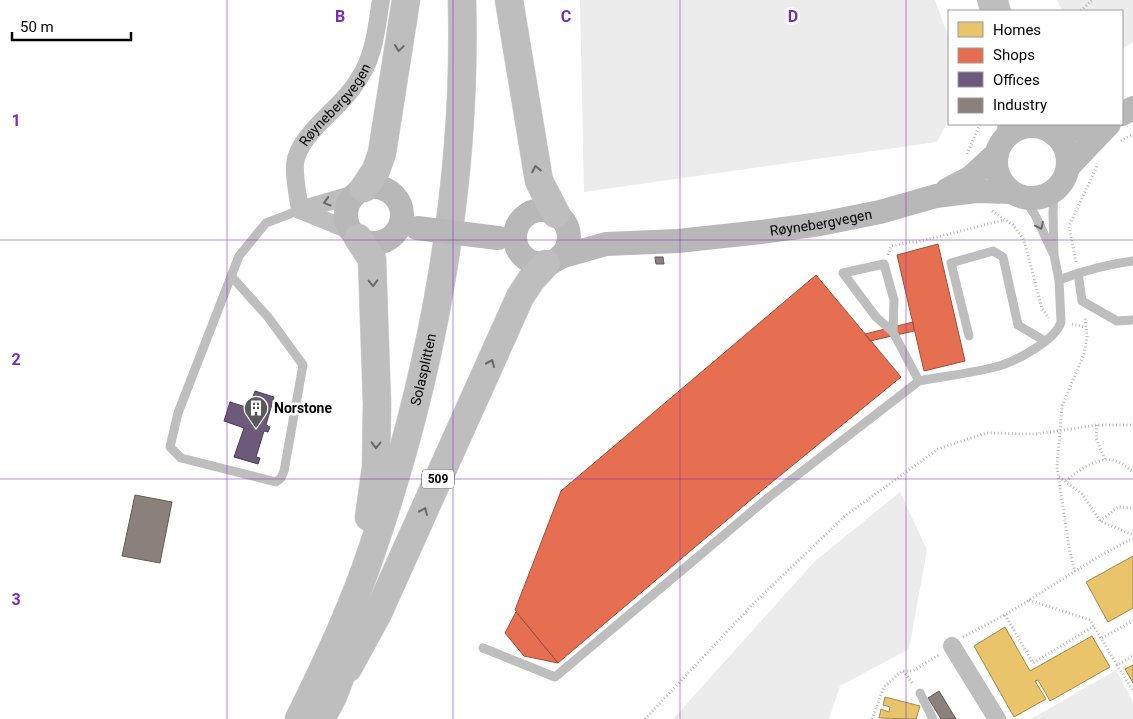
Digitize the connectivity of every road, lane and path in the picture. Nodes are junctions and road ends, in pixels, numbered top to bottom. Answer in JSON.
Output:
{"nodes":[{"id":1,"x":381,"y":0,"type":"edge"},
{"id":2,"x":406,"y":0,"type":"edge"},
{"id":3,"x":462,"y":0,"type":"edge"},
{"id":4,"x":480,"y":0,"type":"edge"},
{"id":5,"x":509,"y":0,"type":"edge"},
{"id":6,"x":1092,"y":0,"type":"edge"},
{"id":7,"x":1083,"y":10,"type":"edge"},
{"id":8,"x":980,"y":125,"type":"edge"},
{"id":9,"x":1084,"y":125,"type":"edge"},
{"id":10,"x":1045,"y":128,"type":"edge"},
{"id":11,"x":1114,"y":133,"type":"edge"},
{"id":12,"x":1133,"y":134,"type":"edge"},
{"id":13,"x":1002,"y":139,"type":"edge"},
{"id":14,"x":1101,"y":158,"type":"dead end"},
{"id":15,"x":967,"y":161,"type":"dead end"},
{"id":16,"x":1068,"y":166,"type":"junction"},
{"id":17,"x":360,"y":191,"type":"junction"},
{"id":18,"x":1054,"y":191,"type":"junction"},
{"id":19,"x":1017,"y":195,"type":"junction"},
{"id":20,"x":936,"y":196,"type":"junction"},
{"id":21,"x":986,"y":206,"type":"dead end"},
{"id":22,"x":300,"y":210,"type":"junction"},
{"id":23,"x":561,"y":219,"type":"junction"},
{"id":24,"x":1005,"y":220,"type":"junction"},
{"id":25,"x":411,"y":224,"type":"junction"},
{"id":26,"x":507,"y":234,"type":"junction"},
{"id":27,"x":355,"y":235,"type":"junction"},
{"id":28,"x":703,"y":238,"type":"junction"},
{"id":29,"x":1054,"y":255,"type":"junction"},
{"id":30,"x":553,"y":261,"type":"junction"},
{"id":31,"x":1133,"y":262,"type":"edge"},
{"id":32,"x":884,"y":264,"type":"junction"},
{"id":33,"x":1078,"y":273,"type":"junction"},
{"id":34,"x":232,"y":277,"type":"junction"},
{"id":35,"x":1059,"y":280,"type":"junction"},
{"id":36,"x":1082,"y":301,"type":"junction"},
{"id":37,"x":1042,"y":309,"type":"dead end"},
{"id":38,"x":1133,"y":320,"type":"edge"},
{"id":39,"x":893,"y":332,"type":"junction"},
{"id":40,"x":969,"y":336,"type":"dead end"},
{"id":41,"x":1045,"y":341,"type":"junction"},
{"id":42,"x":919,"y":381,"type":"junction"},
{"id":43,"x":1097,"y":425,"type":"junction"},
{"id":44,"x":1133,"y":426,"type":"edge"},
{"id":45,"x":1060,"y":432,"type":"junction"},
{"id":46,"x":1105,"y":460,"type":"junction"},
{"id":47,"x":1133,"y":472,"type":"edge"},
{"id":48,"x":1059,"y":476,"type":"junction"},
{"id":49,"x":1065,"y":481,"type":"junction"},
{"id":50,"x":1133,"y":508,"type":"edge"},
{"id":51,"x":1100,"y":521,"type":"junction"},
{"id":52,"x":1133,"y":537,"type":"edge"},
{"id":53,"x":1075,"y":572,"type":"junction"},
{"id":54,"x":1028,"y":600,"type":"junction"},
{"id":55,"x":1006,"y":615,"type":"junction"},
{"id":56,"x":1133,"y":621,"type":"edge"},
{"id":57,"x":1094,"y":626,"type":"junction"},
{"id":58,"x":1102,"y":638,"type":"junction"},
{"id":59,"x":952,"y":646,"type":"junction"},
{"id":60,"x":483,"y":648,"type":"dead end"},
{"id":61,"x":1133,"y":656,"type":"edge"},
{"id":62,"x":1117,"y":665,"type":"junction"},
{"id":63,"x":902,"y":671,"type":"junction"},
{"id":64,"x":1133,"y":690,"type":"edge"},
{"id":65,"x":920,"y":693,"type":"joint"},
{"id":66,"x":324,"y":699,"type":"edge"},
{"id":67,"x":299,"y":719,"type":"edge"},
{"id":68,"x":645,"y":719,"type":"edge"},
{"id":69,"x":872,"y":719,"type":"edge"},
{"id":70,"x":933,"y":719,"type":"edge"},
{"id":71,"x":997,"y":719,"type":"edge"}],
"edges":[{"from":1,"to":22,"type":"street","name":"Røynebergvegen"},
{"from":2,"to":17,"type":"highway","one_way":true},
{"from":3,"to":66,"type":"highway","name":"Solasplitten","number":"509"},
{"from":4,"to":66,"type":"highway","name":"Solasplitten","number":"509"},
{"from":23,"to":5,"type":"highway","one_way":true},
{"from":6,"to":7,"type":"path"},
{"from":8,"to":15,"type":"path"},
{"from":9,"to":10,"type":"street","name":"Røynebergvegen"},
{"from":10,"to":13,"type":"street","name":"Røynebergvegen"},
{"from":10,"to":16,"type":"street"},
{"from":11,"to":12,"type":"path"},
{"from":11,"to":16,"type":"street"},
{"from":13,"to":19,"type":"street"},
{"from":13,"to":20,"type":"street","name":"Røynebergvegen"},
{"from":14,"to":33,"type":"path"},
{"from":16,"to":18,"type":"street"},
{"from":17,"to":22,"type":"street","one_way":true},
{"from":17,"to":25,"type":"street"},
{"from":17,"to":27,"type":"street"},
{"from":18,"to":19,"type":"street","name":"Røynebergvegen"},
{"from":18,"to":29,"type":"lane"},
{"from":19,"to":20,"type":"street","name":"Røynebergvegen"},
{"from":19,"to":29,"type":"lane","one_way":true},
{"from":20,"to":28,"type":"street","name":"Røynebergvegen"},
{"from":21,"to":24,"type":"path"},
{"from":22,"to":27,"type":"street"},
{"from":22,"to":34,"type":"lane"},
{"from":23,"to":26,"type":"street","name":"Røynebergvegen"},
{"from":23,"to":28,"type":"street","name":"Røynebergvegen"},
{"from":23,"to":30,"type":"street"},
{"from":24,"to":32,"type":"path"},
{"from":24,"to":37,"type":"path"},
{"from":25,"to":26,"type":"street","bridge":true},
{"from":25,"to":27,"type":"street"},
{"from":26,"to":30,"type":"street"},
{"from":27,"to":66,"type":"highway","number":"509","one_way":true},
{"from":28,"to":30,"type":"street","name":"Røynebergvegen"},
{"from":29,"to":35,"type":"lane"},
{"from":66,"to":30,"type":"highway","number":"509","one_way":true},
{"from":31,"to":33,"type":"lane"},
{"from":32,"to":39,"type":"lane"},
{"from":32,"to":39,"type":"lane"},
{"from":33,"to":35,"type":"lane"},
{"from":33,"to":36,"type":"lane"},
{"from":34,"to":34,"type":"lane"},
{"from":35,"to":41,"type":"lane"},
{"from":36,"to":38,"type":"lane"},
{"from":36,"to":45,"type":"path"},
{"from":39,"to":42,"type":"lane"},
{"from":40,"to":41,"type":"lane"},
{"from":41,"to":42,"type":"lane"},
{"from":42,"to":60,"type":"lane"},
{"from":43,"to":44,"type":"path"},
{"from":43,"to":45,"type":"path"},
{"from":43,"to":46,"type":"path"},
{"from":45,"to":48,"type":"path"},
{"from":45,"to":68,"type":"path"},
{"from":46,"to":47,"type":"path"},
{"from":46,"to":49,"type":"path"},
{"from":48,"to":49,"type":"path"},
{"from":48,"to":53,"type":"path"},
{"from":49,"to":51,"type":"path"},
{"from":50,"to":51,"type":"path"},
{"from":51,"to":52,"type":"path"},
{"from":52,"to":53,"type":"path"},
{"from":53,"to":54,"type":"path"},
{"from":54,"to":55,"type":"path"},
{"from":54,"to":57,"type":"path"},
{"from":55,"to":57,"type":"path"},
{"from":55,"to":59,"type":"path"},
{"from":56,"to":58,"type":"path"},
{"from":57,"to":58,"type":"path"},
{"from":58,"to":62,"type":"path"},
{"from":59,"to":63,"type":"path"},
{"from":59,"to":71,"type":"street"},
{"from":61,"to":62,"type":"path"},
{"from":62,"to":64,"type":"path"},
{"from":63,"to":65,"type":"path"},
{"from":63,"to":69,"type":"path"},
{"from":65,"to":70,"type":"lane"},
{"from":66,"to":67,"type":"highway","name":"Solasplitten","number":"509"}]}
